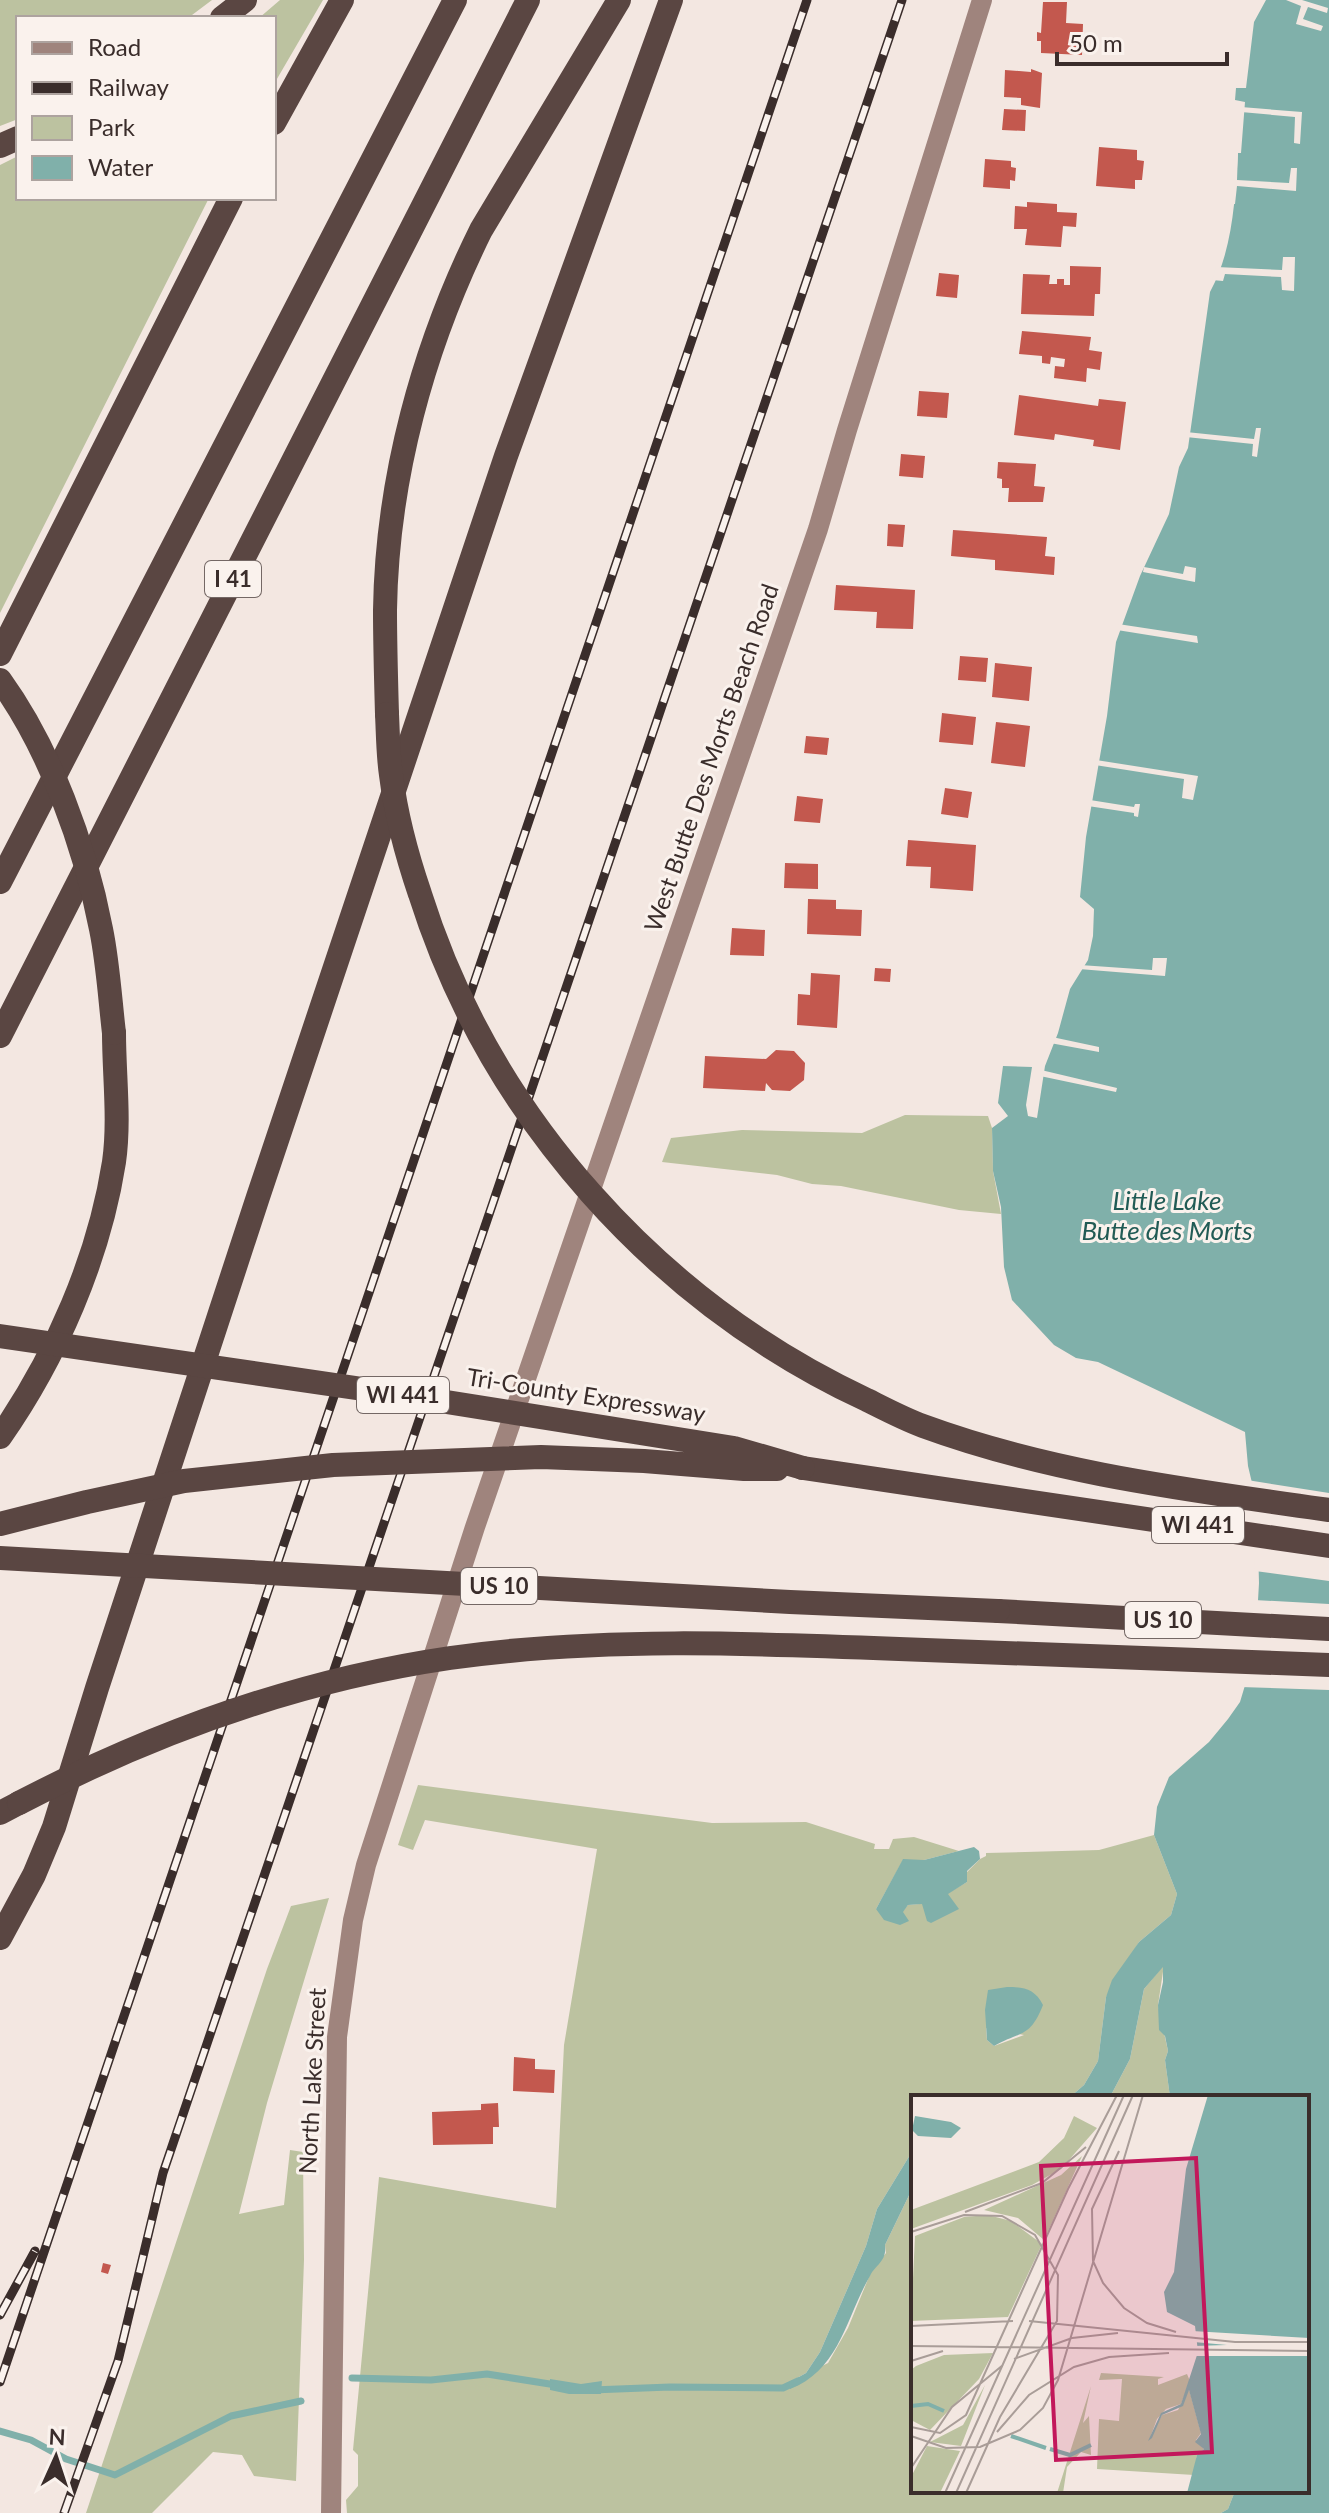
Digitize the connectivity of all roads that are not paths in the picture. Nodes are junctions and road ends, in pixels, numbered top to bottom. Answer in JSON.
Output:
{"nodes":[{"id":1,"x":245,"y":0,"type":"edge"},
{"id":2,"x":342,"y":0,"type":"edge"},
{"id":3,"x":455,"y":0,"type":"edge"},
{"id":4,"x":528,"y":0,"type":"edge"},
{"id":5,"x":619,"y":0,"type":"edge"},
{"id":6,"x":671,"y":0,"type":"edge"},
{"id":7,"x":982,"y":0,"type":"edge"},
{"id":8,"x":225,"y":16,"type":"edge"},
{"id":9,"x":276,"y":119,"type":"edge"},
{"id":10,"x":230,"y":200,"type":"edge"},
{"id":11,"x":0,"y":654,"type":"edge"},
{"id":12,"x":0,"y":680,"type":"edge"},
{"id":13,"x":0,"y":882,"type":"edge"},
{"id":14,"x":0,"y":1036,"type":"edge"},
{"id":15,"x":0,"y":1336,"type":"edge"},
{"id":16,"x":0,"y":1437,"type":"edge"},
{"id":17,"x":803,"y":1468,"type":"junction"},
{"id":18,"x":1329,"y":1510,"type":"edge"},
{"id":19,"x":0,"y":1524,"type":"edge"},
{"id":20,"x":475,"y":1527,"type":"joint"},
{"id":21,"x":1329,"y":1546,"type":"edge"},
{"id":22,"x":0,"y":1558,"type":"edge"},
{"id":23,"x":1329,"y":1629,"type":"edge"},
{"id":24,"x":1329,"y":1665,"type":"edge"},
{"id":25,"x":9,"y":1808,"type":"edge"},
{"id":26,"x":0,"y":1938,"type":"edge"},
{"id":27,"x":331,"y":2513,"type":"edge"}],
"edges":[{"from":1,"to":8,"type":"highway"},
{"from":2,"to":9,"type":"highway"},
{"from":3,"to":13,"type":"highway"},
{"from":4,"to":14,"type":"highway","number":"I 41"},
{"from":5,"to":18,"type":"highway","bridge":true},
{"from":6,"to":26,"type":"highway"},
{"from":7,"to":20,"type":"street","name":"West Butte Des Morts Beach Road"},
{"from":10,"to":11,"type":"highway"},
{"from":12,"to":16,"type":"highway","bridge":true},
{"from":15,"to":17,"type":"highway","name":"Tri-County Expressway","number":"WI 441","bridge":true},
{"from":17,"to":19,"type":"highway","bridge":true},
{"from":17,"to":21,"type":"highway","name":"Tri-County Expressway","number":"WI 441"},
{"from":20,"to":27,"type":"street","name":"North Lake Street"},
{"from":22,"to":23,"type":"highway","number":"US 10","bridge":true},
{"from":24,"to":25,"type":"highway","bridge":true}]}
